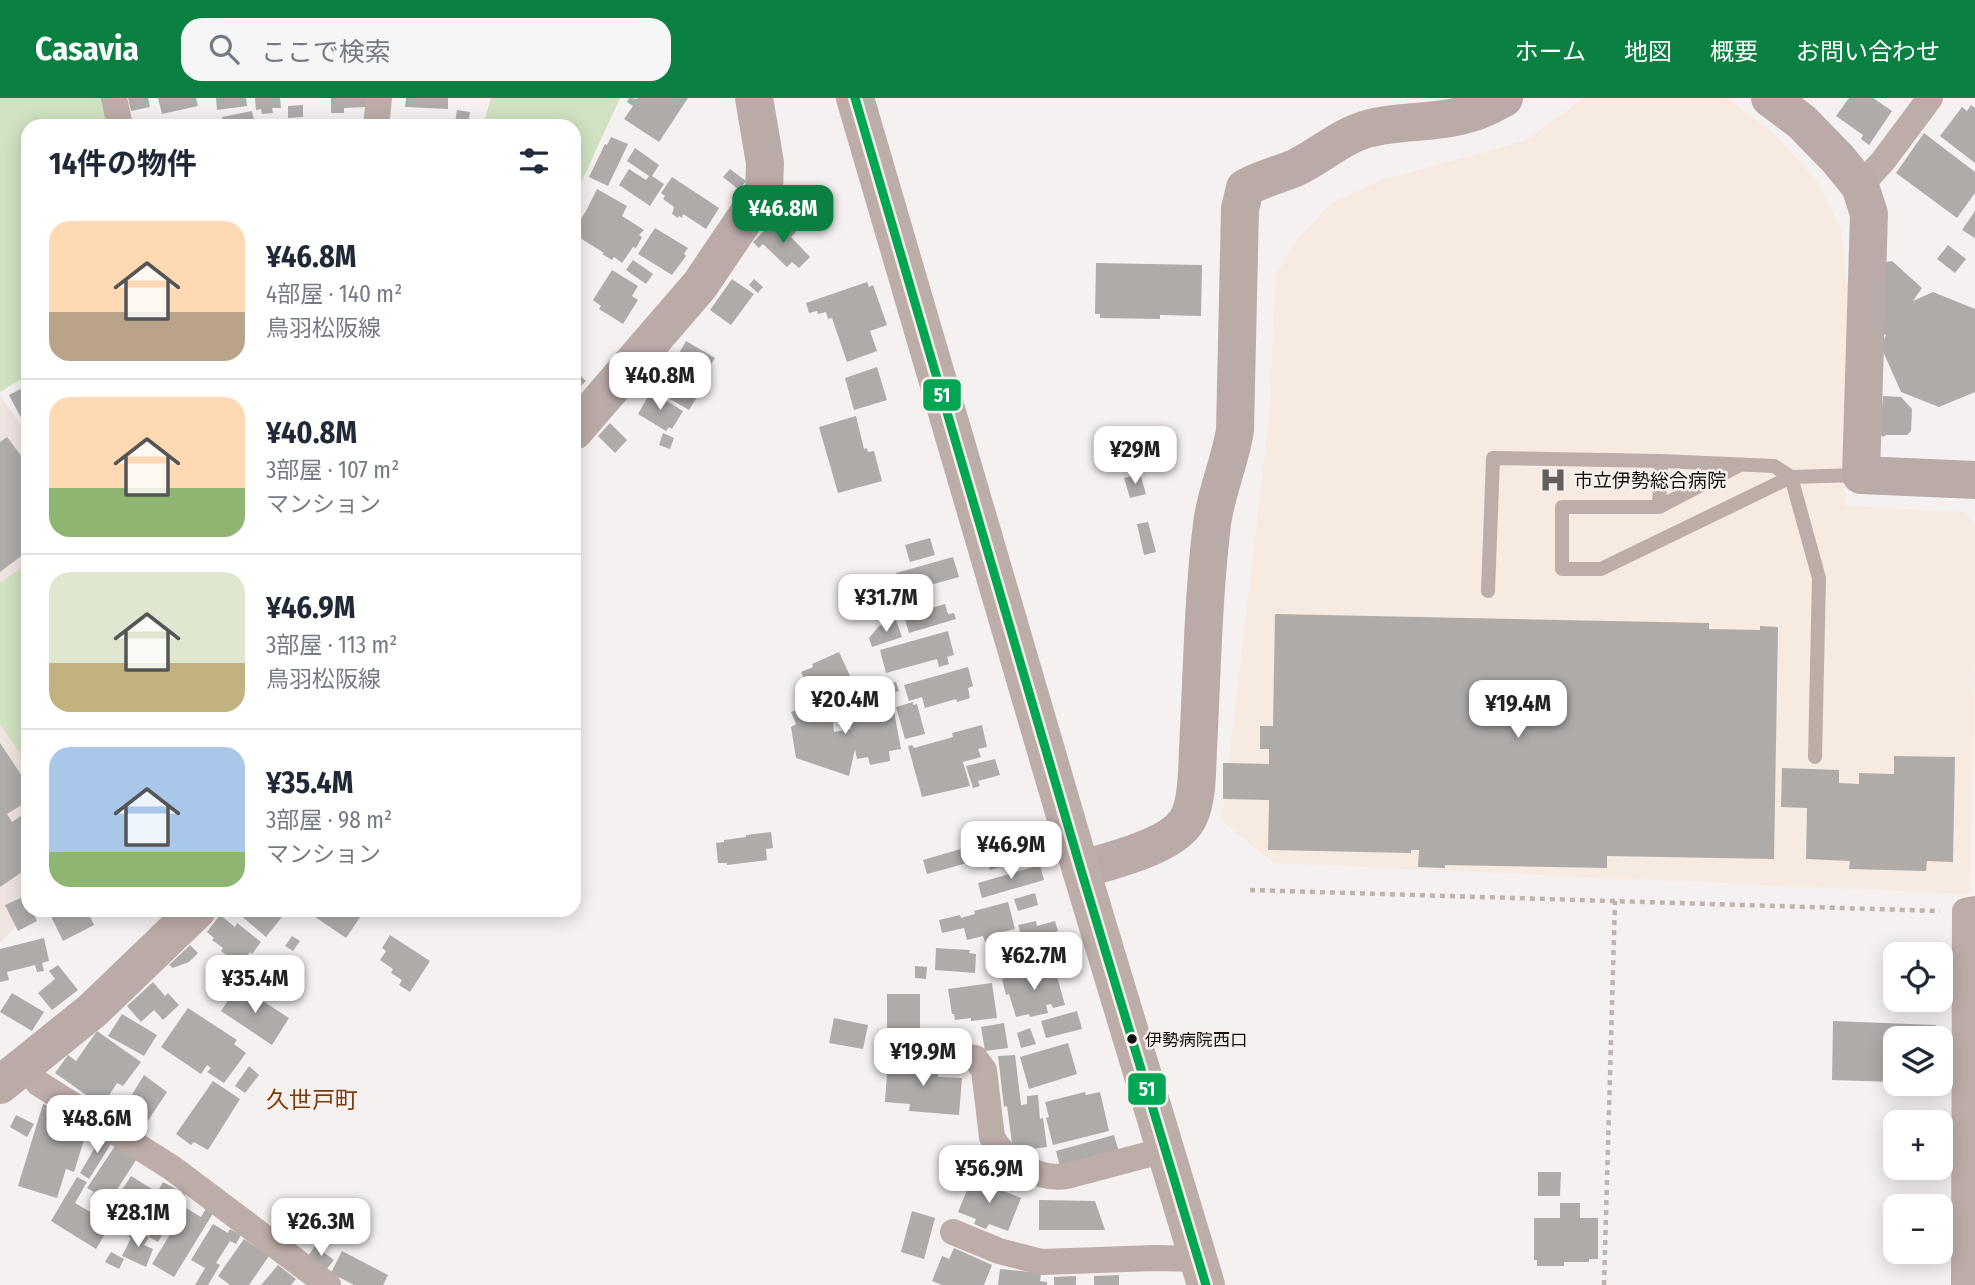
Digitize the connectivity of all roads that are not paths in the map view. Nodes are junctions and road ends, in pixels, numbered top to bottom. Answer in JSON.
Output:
{"nodes":[{"id":1,"x":114,"y":98,"type":"edge"},
{"id":2,"x":379,"y":98,"type":"edge"},
{"id":3,"x":754,"y":98,"type":"edge"},
{"id":4,"x":855,"y":98,"type":"edge"},
{"id":5,"x":1504,"y":98,"type":"edge"},
{"id":6,"x":1770,"y":98,"type":"edge"},
{"id":7,"x":1930,"y":98,"type":"edge"},
{"id":8,"x":118,"y":119,"type":"edge"},
{"id":9,"x":377,"y":119,"type":"edge"},
{"id":10,"x":1860,"y":186,"type":"junction"},
{"id":11,"x":581,"y":423,"type":"edge"},
{"id":12,"x":1661,"y":461,"type":"junction"},
{"id":13,"x":1740,"y":466,"type":"junction"},
{"id":14,"x":1861,"y":475,"type":"junction"},
{"id":15,"x":1791,"y":477,"type":"junction"},
{"id":16,"x":1975,"y":480,"type":"edge"},
{"id":17,"x":1658,"y":508,"type":"junction"},
{"id":18,"x":1488,"y":591,"type":"dead end"},
{"id":19,"x":1815,"y":757,"type":"dead end"},
{"id":20,"x":1081,"y":870,"type":"junction"},
{"id":21,"x":1970,"y":910,"type":"edge"},
{"id":22,"x":190,"y":917,"type":"edge"},
{"id":23,"x":893,"y":1051,"type":"dead end"},
{"id":24,"x":38,"y":1083,"type":"dead end"},
{"id":25,"x":0,"y":1085,"type":"edge"},
{"id":26,"x":1165,"y":1150,"type":"junction"},
{"id":27,"x":953,"y":1232,"type":"dead end"},
{"id":28,"x":1202,"y":1272,"type":"edge"},
{"id":29,"x":328,"y":1285,"type":"edge"},
{"id":30,"x":1964,"y":1285,"type":"edge"}],
"edges":[{"from":1,"to":8,"type":"street"},
{"from":2,"to":9,"type":"street"},
{"from":3,"to":11,"type":"street"},
{"from":4,"to":20,"type":"main road"},
{"from":5,"to":20,"type":"street"},
{"from":6,"to":10,"type":"street"},
{"from":7,"to":10,"type":"street"},
{"from":10,"to":14,"type":"street"},
{"from":12,"to":13,"type":"lane"},
{"from":12,"to":17,"type":"lane"},
{"from":12,"to":18,"type":"lane"},
{"from":13,"to":15,"type":"lane"},
{"from":13,"to":17,"type":"lane"},
{"from":14,"to":15,"type":"lane"},
{"from":14,"to":16,"type":"street"},
{"from":15,"to":17,"type":"lane"},
{"from":15,"to":19,"type":"lane"},
{"from":20,"to":26,"type":"main road"},
{"from":21,"to":30,"type":"street"},
{"from":22,"to":25,"type":"street"},
{"from":23,"to":26,"type":"street"},
{"from":24,"to":29,"type":"street"},
{"from":26,"to":28,"type":"main road"},
{"from":27,"to":28,"type":"street"}]}
